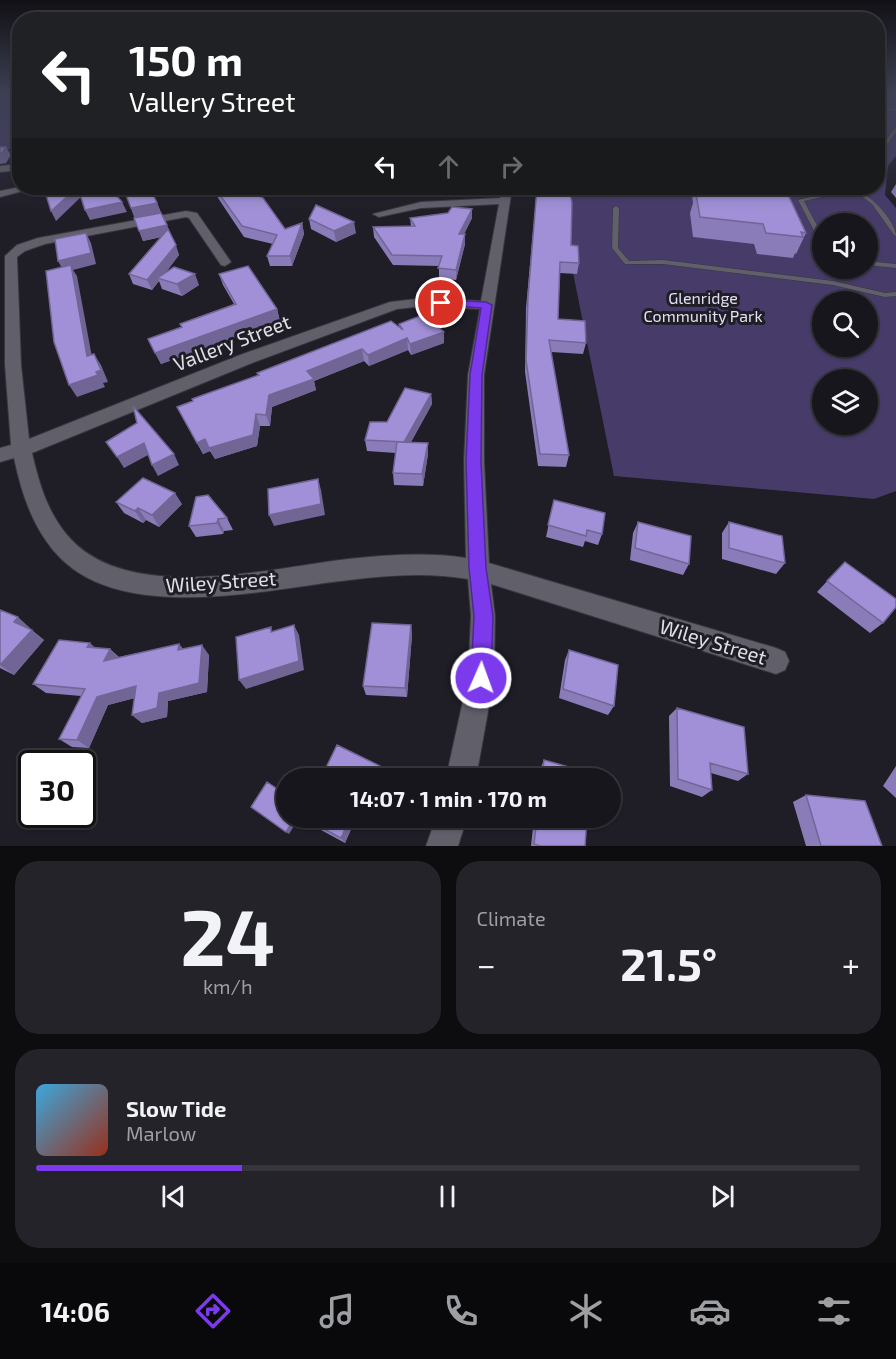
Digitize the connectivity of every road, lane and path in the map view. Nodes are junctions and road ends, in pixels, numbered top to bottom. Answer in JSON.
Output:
{"nodes":[{"id":1,"x":894,"y":131,"type":"edge"},
{"id":2,"x":885,"y":144,"type":"edge"},
{"id":3,"x":497,"y":195,"type":"edge"},
{"id":4,"x":505,"y":195,"type":"edge"},
{"id":5,"x":823,"y":195,"type":"edge"},
{"id":6,"x":863,"y":195,"type":"edge"},
{"id":7,"x":616,"y":208,"type":"dead end"},
{"id":8,"x":379,"y":214,"type":"dead end"},
{"id":9,"x":812,"y":222,"type":"edge"},
{"id":10,"x":896,"y":234,"type":"edge"},
{"id":11,"x":225,"y":262,"type":"dead end"},
{"id":12,"x":878,"y":264,"type":"edge"},
{"id":13,"x":896,"y":266,"type":"edge"},
{"id":14,"x":896,"y":294,"type":"edge"},
{"id":15,"x":486,"y":305,"type":"junction"},
{"id":16,"x":22,"y":449,"type":"junction"},
{"id":17,"x":0,"y":454,"type":"edge"},
{"id":18,"x":478,"y":568,"type":"junction"},
{"id":19,"x":777,"y":661,"type":"dead end"},
{"id":20,"x":463,"y":768,"type":"edge"},
{"id":21,"x":448,"y":828,"type":"edge"},
{"id":22,"x":442,"y":846,"type":"edge"}],
"edges":[{"from":1,"to":2,"type":"lane"},
{"from":3,"to":8,"type":"street"},
{"from":4,"to":15,"type":"street"},
{"from":5,"to":9,"type":"lane"},
{"from":6,"to":10,"type":"lane"},
{"from":7,"to":14,"type":"lane"},
{"from":11,"to":16,"type":"street","name":"Wiley Street"},
{"from":12,"to":13,"type":"lane"},
{"from":15,"to":16,"type":"street","name":"Vallery Street"},
{"from":15,"to":18,"type":"street"},
{"from":16,"to":17,"type":"street","name":"Vallery Street"},
{"from":16,"to":18,"type":"street","name":"Wiley Street"},
{"from":18,"to":19,"type":"street","name":"Wiley Street"},
{"from":18,"to":20,"type":"street"},
{"from":21,"to":22,"type":"street"}]}
